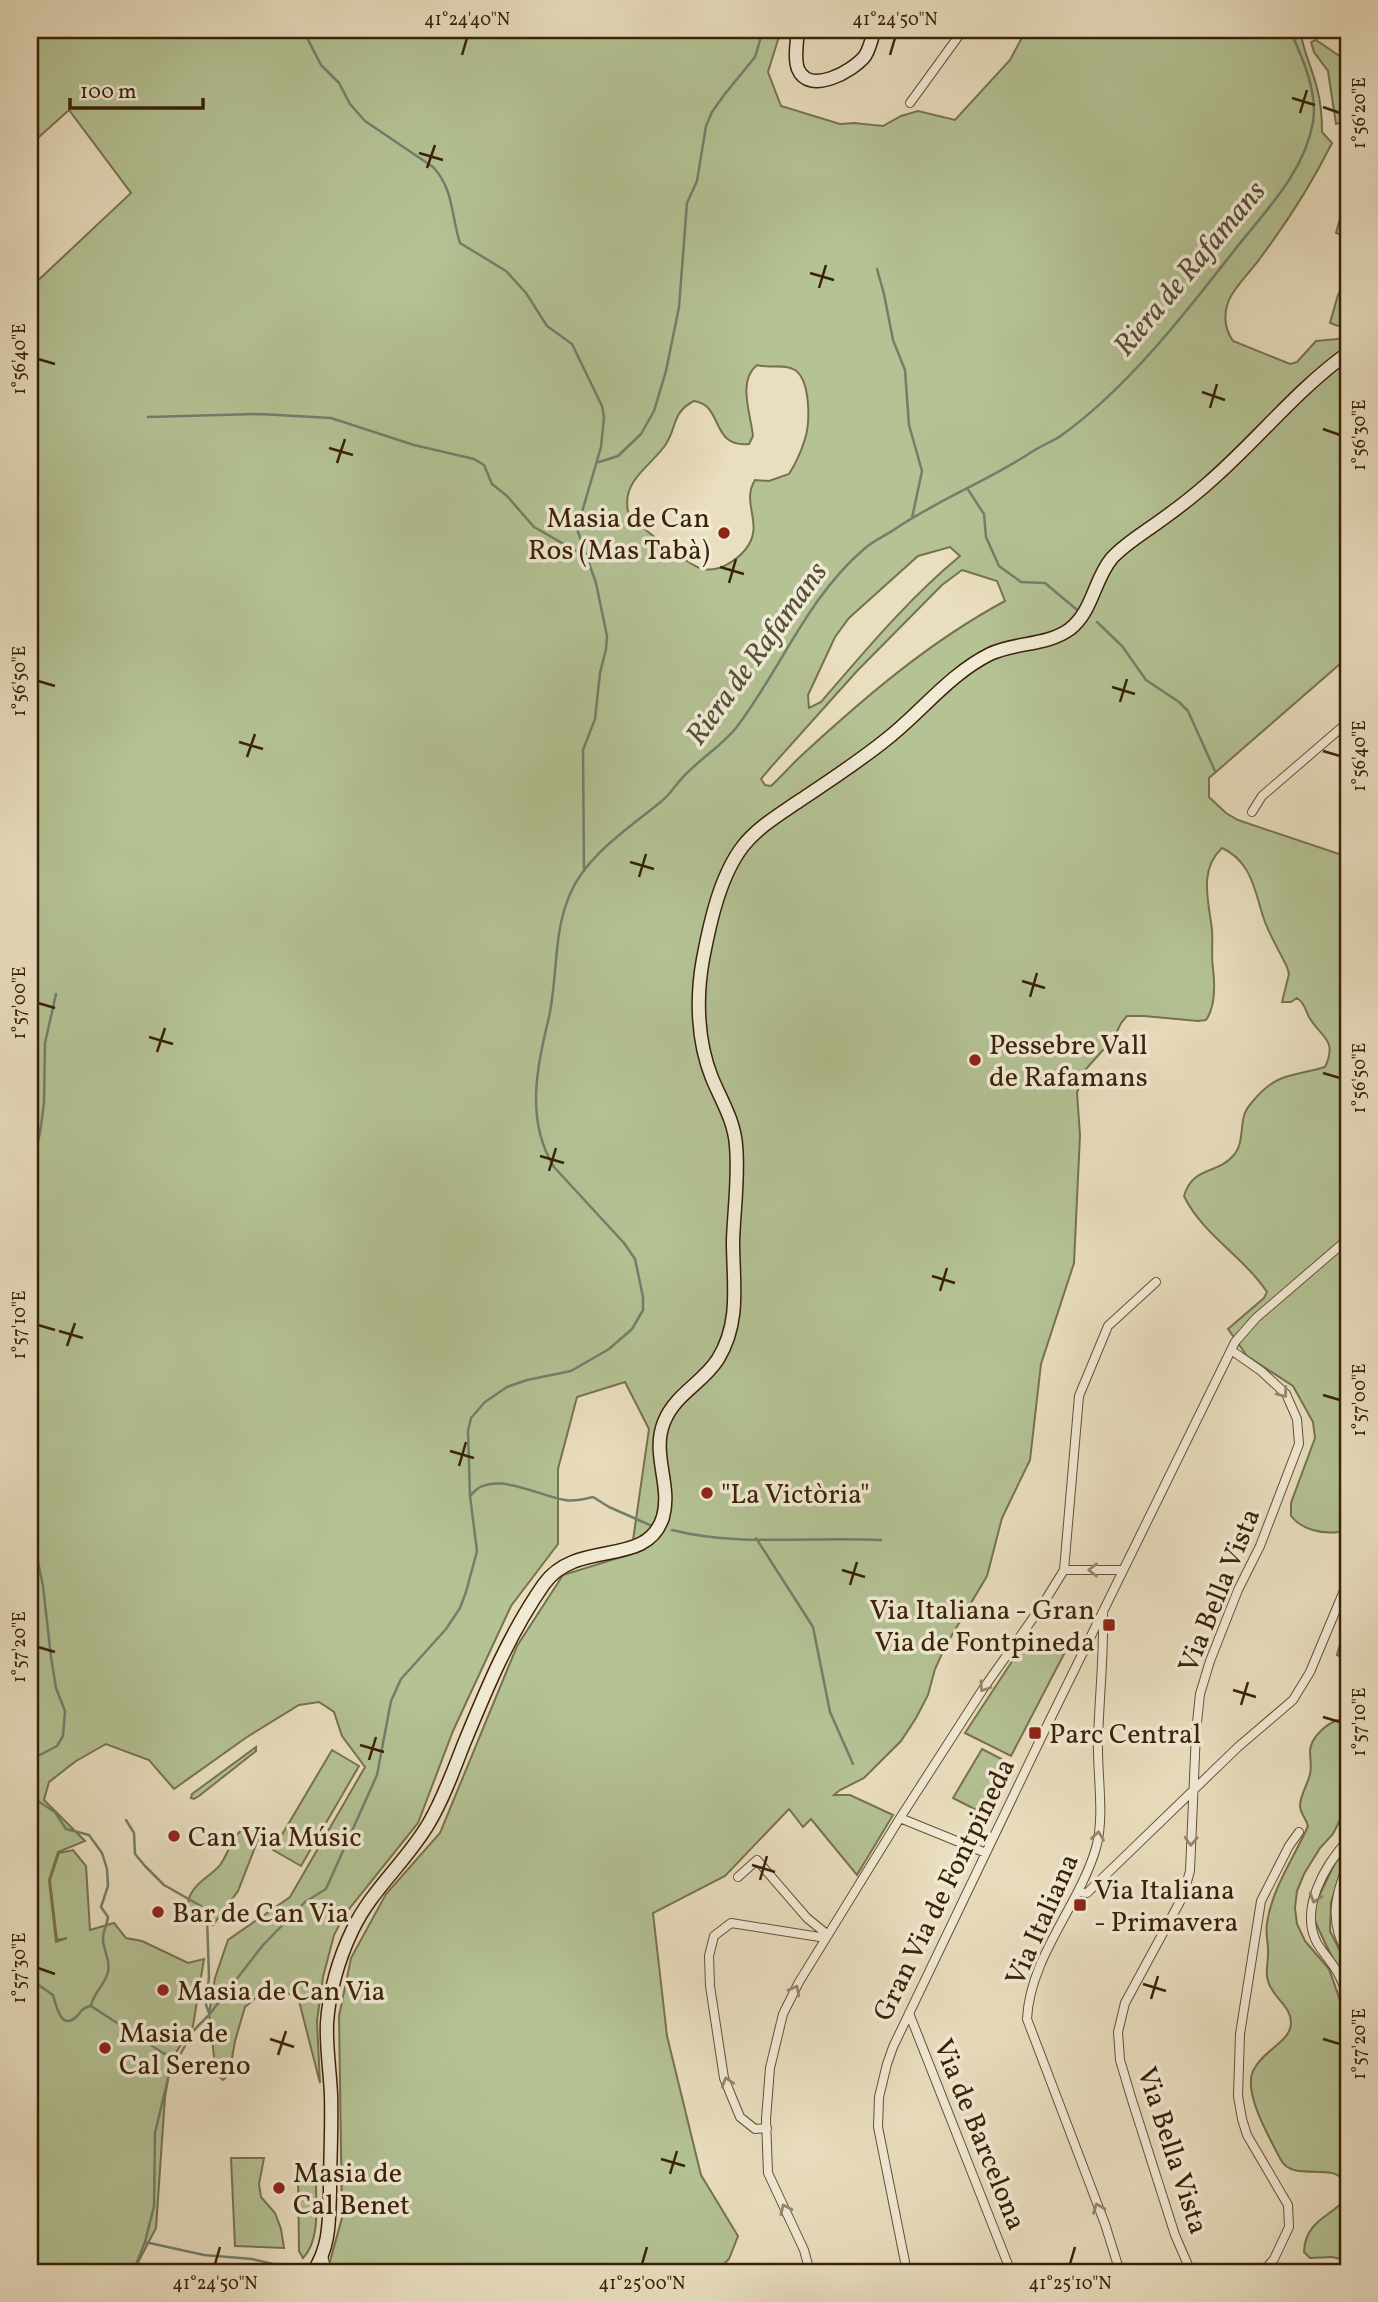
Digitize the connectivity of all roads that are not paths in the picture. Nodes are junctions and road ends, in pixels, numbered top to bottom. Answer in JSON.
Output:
{"nodes":[{"id":1,"x":798,"y":30,"type":"edge"},
{"id":2,"x":874,"y":30,"type":"edge"},
{"id":3,"x":964,"y":30,"type":"edge"},
{"id":4,"x":910,"y":103,"type":"dead end"},
{"id":5,"x":1348,"y":353,"type":"edge"},
{"id":6,"x":1348,"y":722,"type":"edge"},
{"id":7,"x":1252,"y":812,"type":"dead end"},
{"id":8,"x":1348,"y":1239,"type":"edge"},
{"id":9,"x":1156,"y":1282,"type":"dead end"},
{"id":10,"x":1231,"y":1350,"type":"junction"},
{"id":11,"x":1064,"y":1570,"type":"junction"},
{"id":12,"x":1122,"y":1570,"type":"junction"},
{"id":13,"x":1348,"y":1581,"type":"edge"},
{"id":14,"x":1103,"y":1610,"type":"junction"},
{"id":15,"x":1193,"y":1792,"type":"junction"},
{"id":16,"x":900,"y":1818,"type":"junction"},
{"id":17,"x":1300,"y":1832,"type":"dead end"},
{"id":18,"x":1348,"y":1840,"type":"edge"},
{"id":19,"x":986,"y":1853,"type":"junction"},
{"id":20,"x":1348,"y":1864,"type":"edge"},
{"id":21,"x":738,"y":1877,"type":"dead end"},
{"id":22,"x":1079,"y":1892,"type":"junction"},
{"id":23,"x":827,"y":1937,"type":"junction"},
{"id":24,"x":1348,"y":1955,"type":"edge"},
{"id":25,"x":1348,"y":1995,"type":"edge"},
{"id":26,"x":909,"y":2013,"type":"junction"},
{"id":27,"x":766,"y":2128,"type":"junction"},
{"id":28,"x":323,"y":2256,"type":"junction"},
{"id":29,"x":313,"y":2272,"type":"edge"},
{"id":30,"x":327,"y":2272,"type":"edge"},
{"id":31,"x":810,"y":2272,"type":"edge"},
{"id":32,"x":907,"y":2272,"type":"edge"},
{"id":33,"x":1011,"y":2272,"type":"edge"},
{"id":34,"x":1120,"y":2272,"type":"edge"},
{"id":35,"x":1191,"y":2272,"type":"edge"},
{"id":36,"x":1263,"y":2272,"type":"edge"}],
"edges":[{"from":1,"to":2,"type":"main road"},
{"from":3,"to":4,"type":"street"},
{"from":5,"to":28,"type":"main road"},
{"from":6,"to":7,"type":"street"},
{"from":8,"to":10,"type":"street","name":"Gran Via de Fontpineda"},
{"from":9,"to":11,"type":"street"},
{"from":10,"to":12,"type":"street","name":"Gran Via de Fontpineda"},
{"from":10,"to":15,"type":"street","name":"Via Bella Vista","one_way":true},
{"from":12,"to":11,"type":"street","one_way":true},
{"from":11,"to":16,"type":"street","one_way":true},
{"from":12,"to":14,"type":"street","name":"Gran Via de Fontpineda"},
{"from":13,"to":15,"type":"street"},
{"from":14,"to":19,"type":"street","name":"Gran Via de Fontpineda"},
{"from":22,"to":14,"type":"street","name":"Via Italiana","one_way":true},
{"from":15,"to":22,"type":"street"},
{"from":15,"to":35,"type":"street","name":"Via Bella Vista","one_way":true},
{"from":16,"to":19,"type":"street"},
{"from":16,"to":23,"type":"street"},
{"from":17,"to":36,"type":"street"},
{"from":18,"to":25,"type":"street","one_way":true},
{"from":19,"to":26,"type":"street","name":"Gran Via de Fontpineda"},
{"from":20,"to":24,"type":"street"},
{"from":21,"to":23,"type":"street"},
{"from":34,"to":22,"type":"street","name":"Via Italiana","one_way":true},
{"from":27,"to":23,"type":"street","one_way":true},
{"from":27,"to":23,"type":"street","one_way":true},
{"from":26,"to":32,"type":"street","name":"Gran Via de Fontpineda"},
{"from":26,"to":33,"type":"street","name":"Via de Barcelona"},
{"from":31,"to":27,"type":"street","one_way":true},
{"from":28,"to":29,"type":"main road"},
{"from":28,"to":30,"type":"street"}]}
